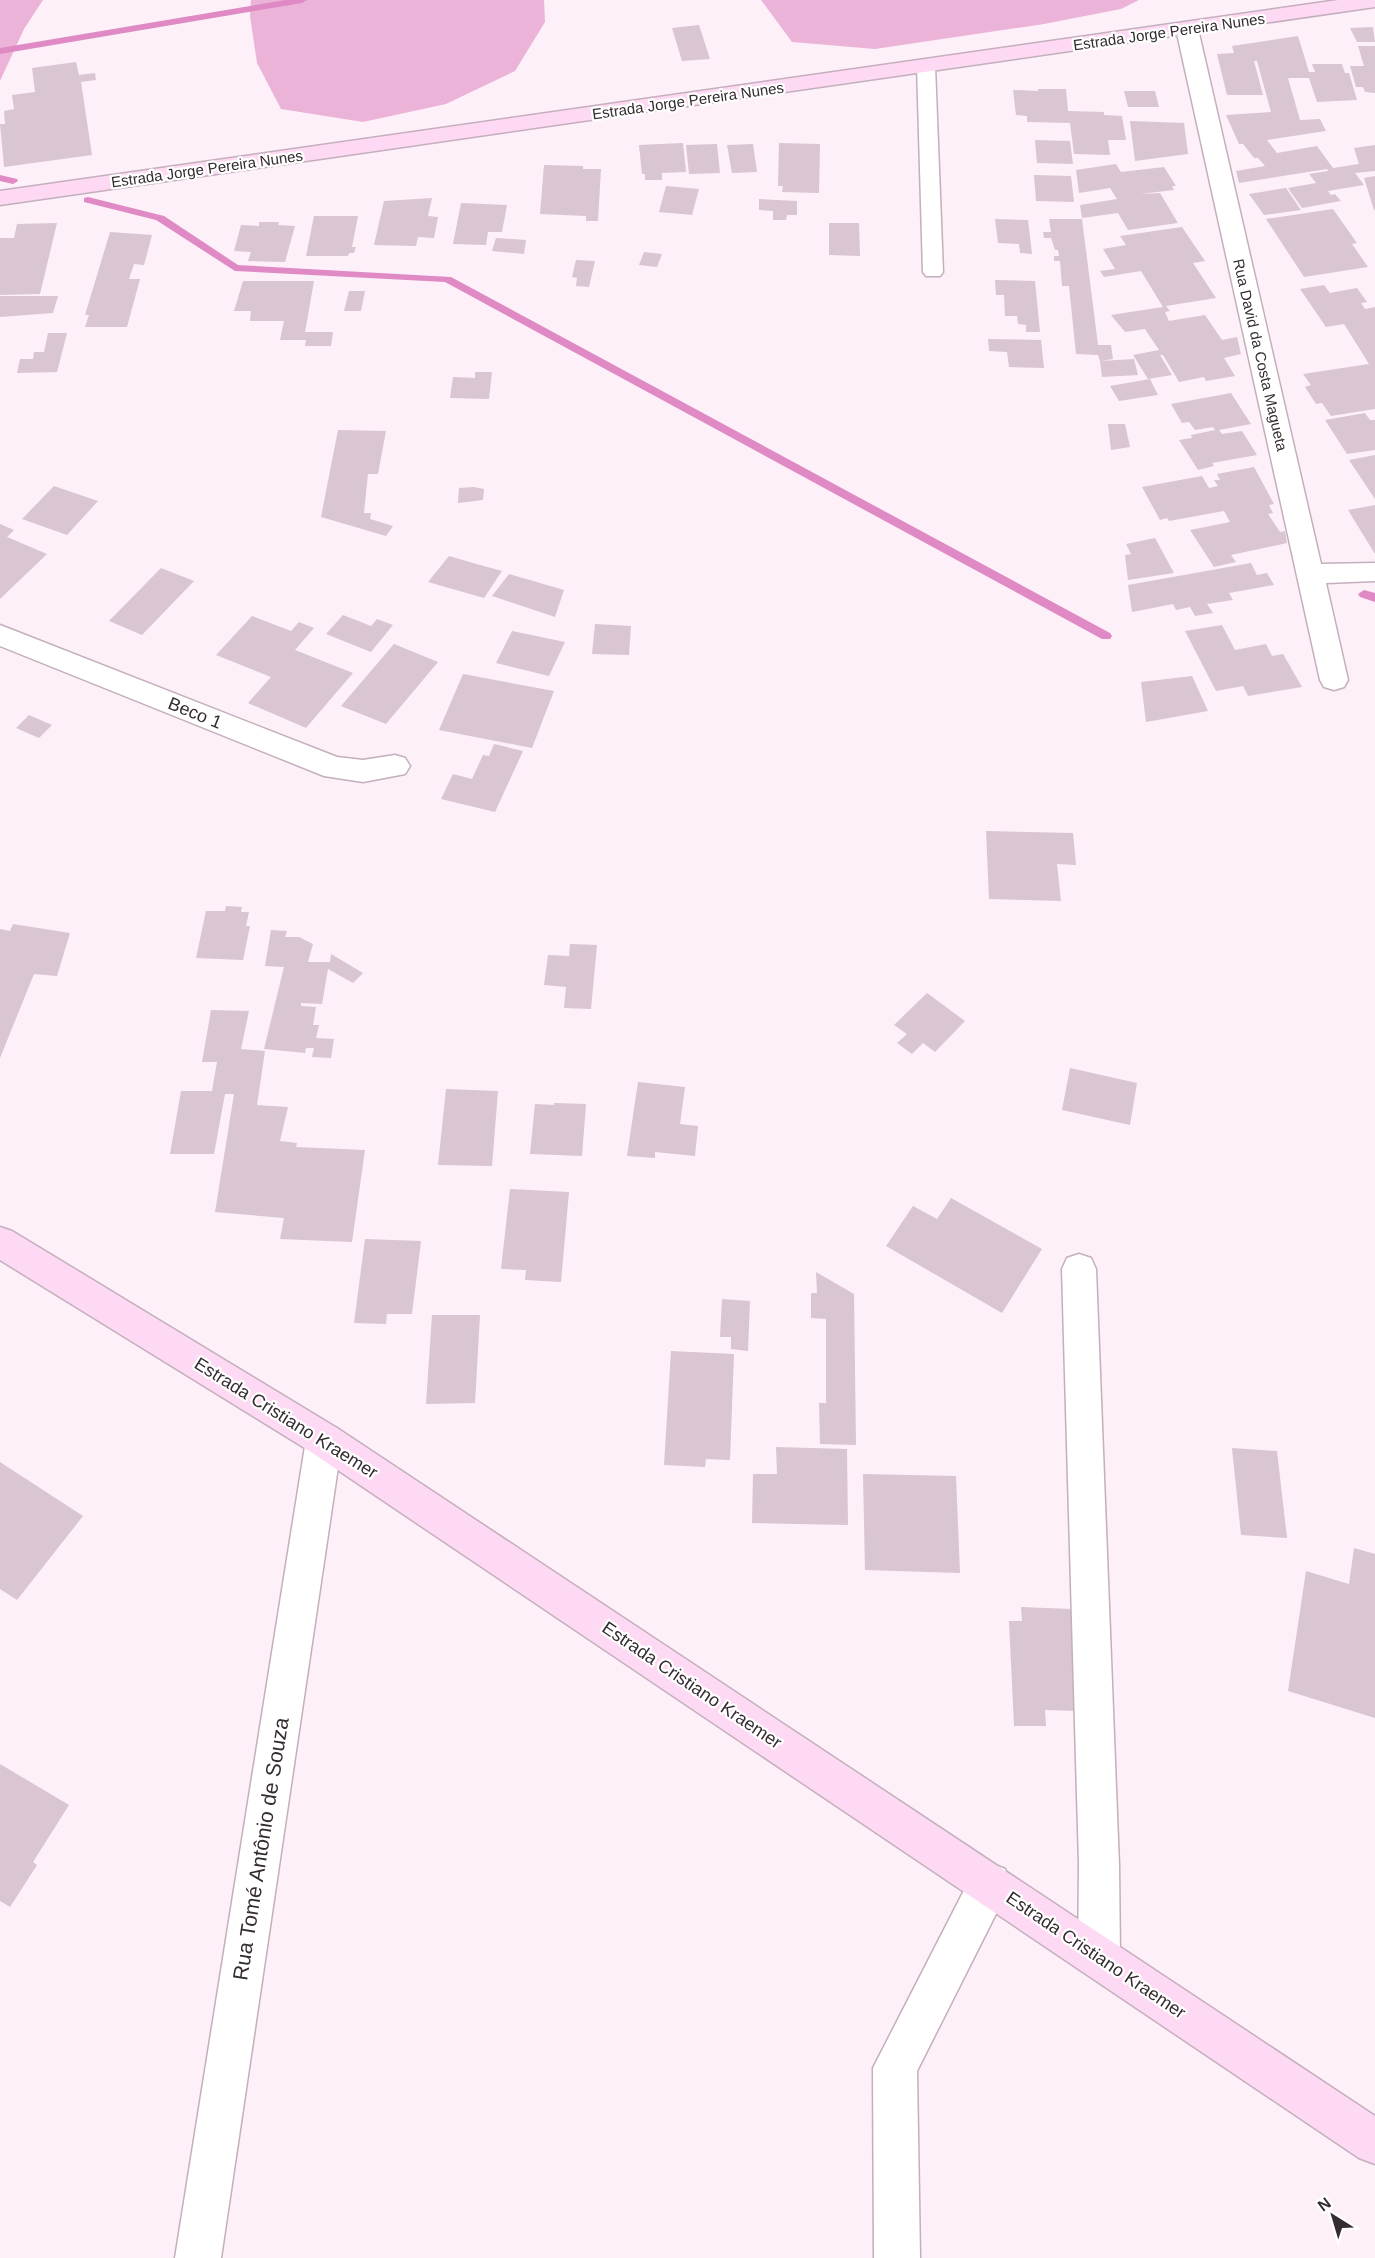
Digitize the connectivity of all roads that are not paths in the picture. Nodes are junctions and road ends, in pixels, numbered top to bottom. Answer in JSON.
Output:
{"nodes":[{"id":1,"x":1375,"y":1,"type":"edge"},
{"id":2,"x":1187,"y":29,"type":"junction"},
{"id":3,"x":926,"y":66,"type":"junction"},
{"id":4,"x":0,"y":198,"type":"edge"},
{"id":5,"x":933,"y":272,"type":"dead end"},
{"id":6,"x":1375,"y":572,"type":"edge"},
{"id":7,"x":1310,"y":574,"type":"junction"},
{"id":8,"x":0,"y":635,"type":"edge"},
{"id":9,"x":1334,"y":680,"type":"dead end"},
{"id":10,"x":395,"y":766,"type":"dead end"},
{"id":11,"x":0,"y":1242,"type":"edge"},
{"id":12,"x":1079,"y":1269,"type":"dead end"},
{"id":13,"x":324,"y":1440,"type":"junction"},
{"id":14,"x":990,"y":1884,"type":"junction"},
{"id":15,"x":1099,"y":1957,"type":"junction"},
{"id":16,"x":1375,"y":2142,"type":"edge"},
{"id":17,"x":198,"y":2258,"type":"edge"},
{"id":18,"x":897,"y":2258,"type":"edge"}],
"edges":[{"from":1,"to":2,"type":"street","name":"Estrada Jorge Pereira Nunes"},
{"from":2,"to":3,"type":"street","name":"Estrada Jorge Pereira Nunes"},
{"from":2,"to":7,"type":"street","name":"Rua David da Costa Magueta"},
{"from":3,"to":4,"type":"street","name":"Estrada Jorge Pereira Nunes"},
{"from":3,"to":5,"type":"lane"},
{"from":6,"to":7,"type":"street"},
{"from":7,"to":9,"type":"street","name":"Rua David da Costa Magueta"},
{"from":8,"to":10,"type":"street","name":"Beco 1"},
{"from":11,"to":13,"type":"street","name":"Estrada Cristiano Kraemer"},
{"from":12,"to":15,"type":"street"},
{"from":13,"to":14,"type":"street","name":"Estrada Cristiano Kraemer"},
{"from":13,"to":17,"type":"street","name":"Rua Tomé Antônio de Souza"},
{"from":14,"to":15,"type":"street","name":"Estrada Cristiano Kraemer"},
{"from":14,"to":18,"type":"street"},
{"from":15,"to":16,"type":"street","name":"Estrada Cristiano Kraemer"}]}
